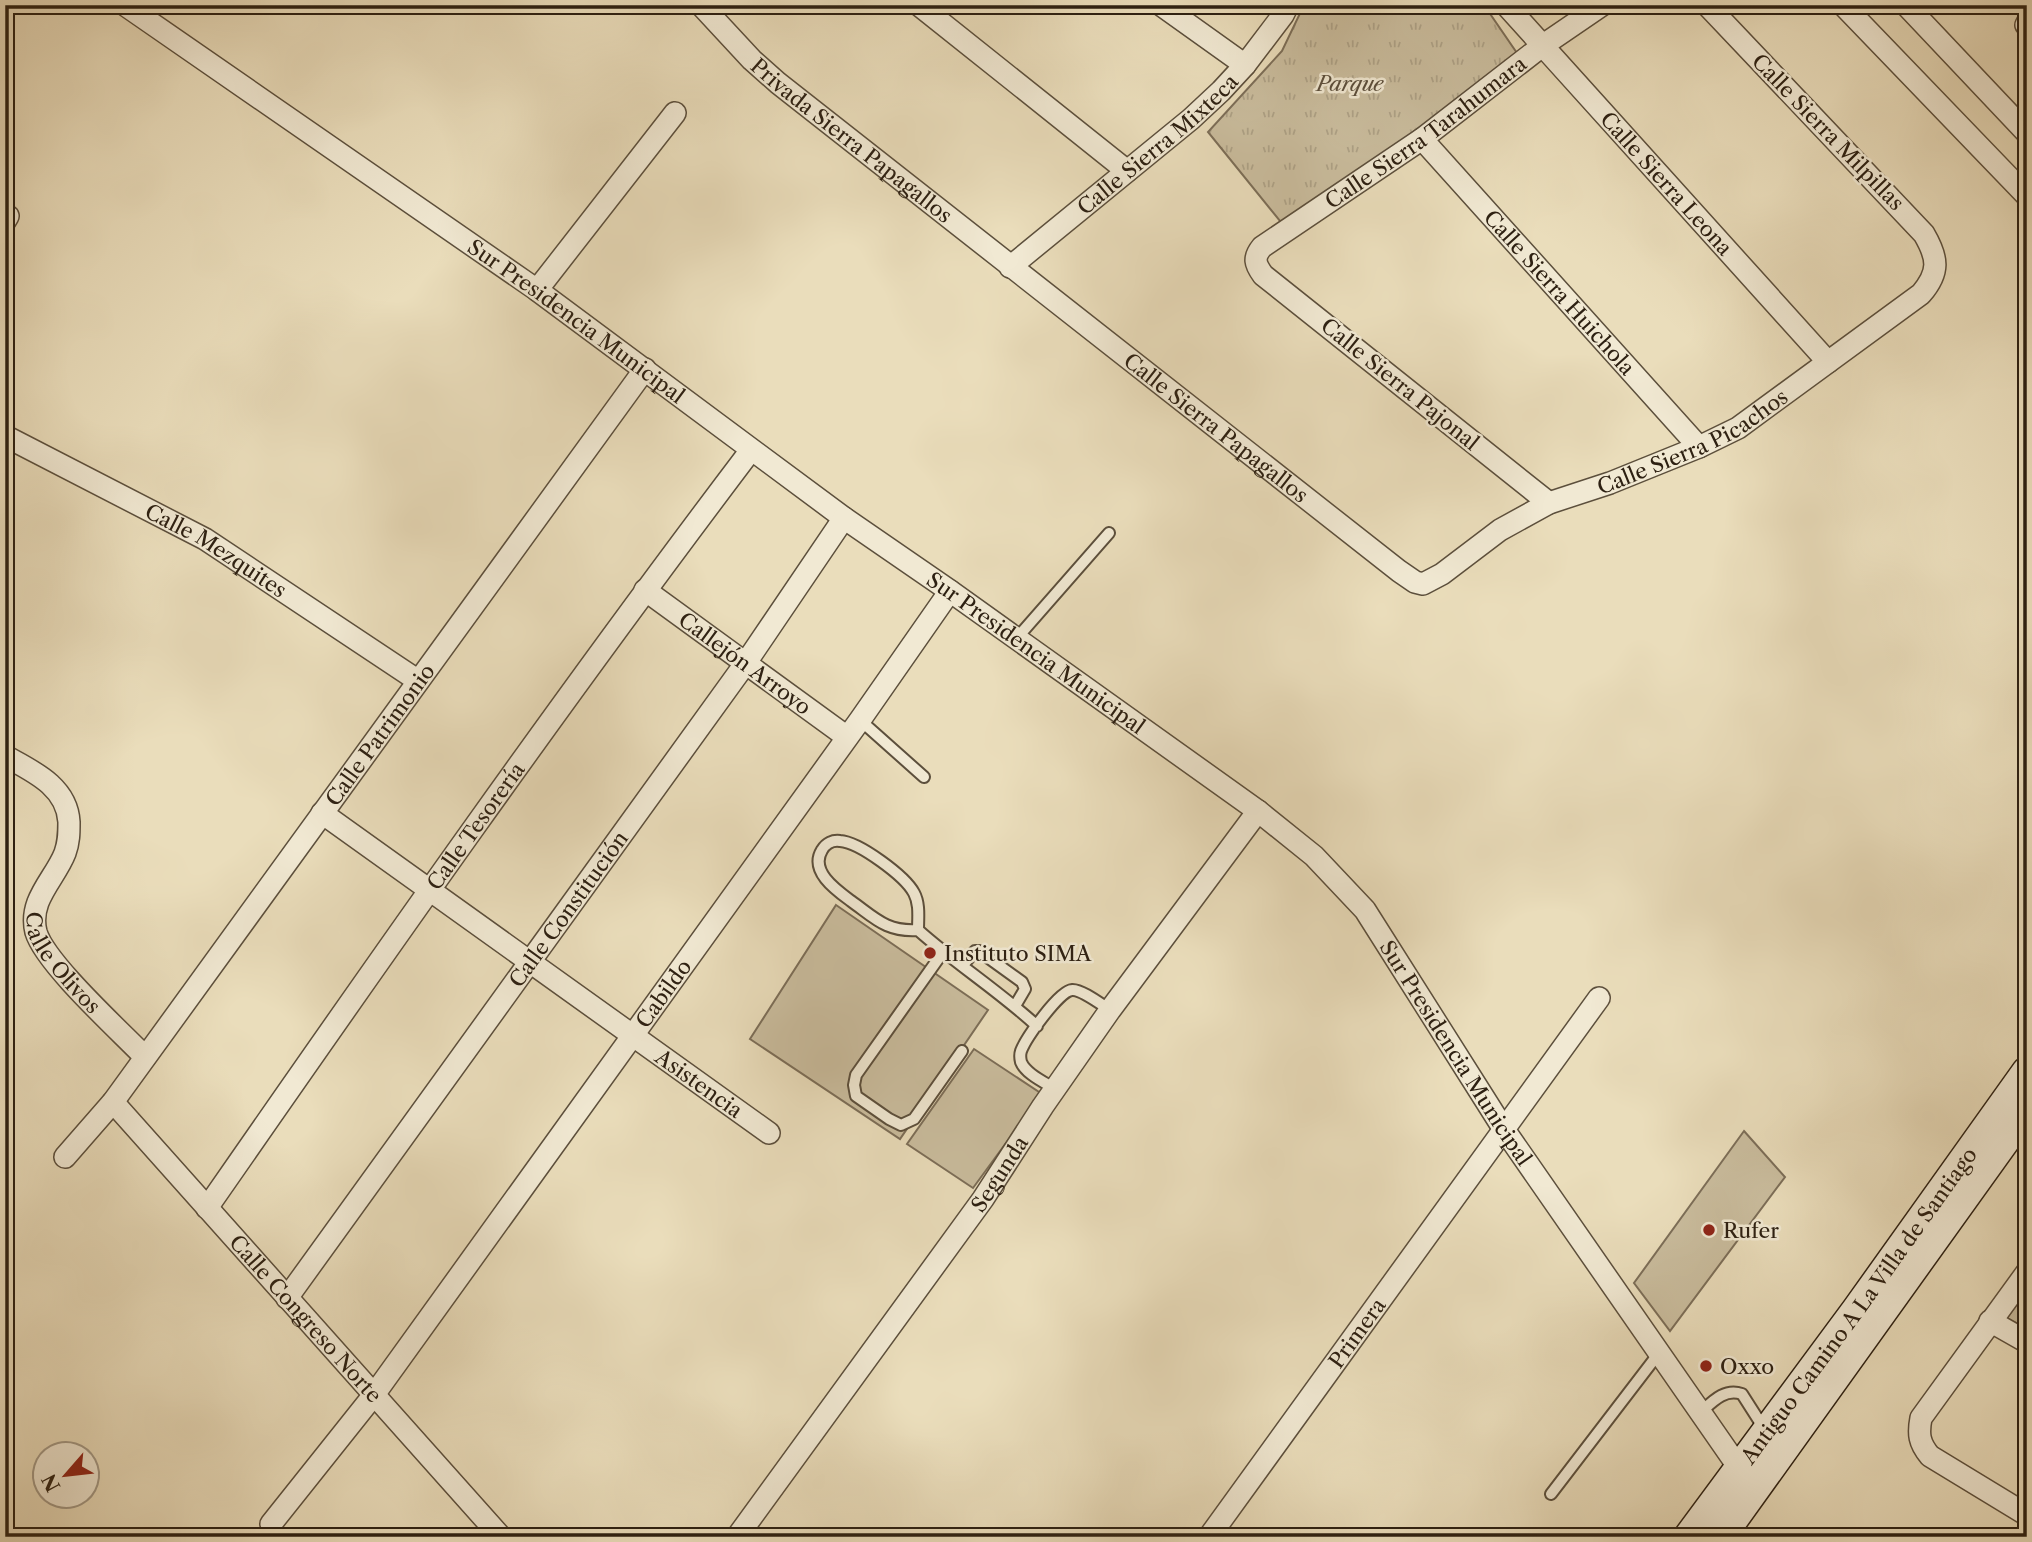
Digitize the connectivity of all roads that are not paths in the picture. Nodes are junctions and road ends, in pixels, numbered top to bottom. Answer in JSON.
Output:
{"nodes":[{"id":1,"x":125,"y":5,"type":"edge"},
{"id":2,"x":701,"y":5,"type":"edge"},
{"id":3,"x":919,"y":5,"type":"edge"},
{"id":4,"x":1161,"y":5,"type":"edge"},
{"id":5,"x":1288,"y":5,"type":"edge"},
{"id":6,"x":1506,"y":5,"type":"edge"},
{"id":7,"x":1602,"y":5,"type":"edge"},
{"id":8,"x":1707,"y":5,"type":"edge"},
{"id":9,"x":1843,"y":5,"type":"edge"},
{"id":10,"x":1906,"y":5,"type":"edge"},
{"id":11,"x":1542,"y":46,"type":"junction"},
{"id":12,"x":1245,"y":65,"type":"junction"},
{"id":13,"x":675,"y":113,"type":"dead end"},
{"id":14,"x":2027,"y":133,"type":"edge"},
{"id":15,"x":1422,"y":139,"type":"junction"},
{"id":16,"x":1127,"y":171,"type":"junction"},
{"id":17,"x":2027,"y":195,"type":"edge"},
{"id":18,"x":1255,"y":261,"type":"joint"},
{"id":19,"x":1936,"y":266,"type":"joint"},
{"id":20,"x":1010,"y":267,"type":"junction"},
{"id":21,"x":537,"y":290,"type":"junction"},
{"id":22,"x":1828,"y":362,"type":"junction"},
{"id":23,"x":645,"y":369,"type":"junction"},
{"id":24,"x":5,"y":436,"type":"edge"},
{"id":25,"x":1699,"y":447,"type":"junction"},
{"id":26,"x":751,"y":450,"type":"junction"},
{"id":27,"x":1549,"y":503,"type":"junction"},
{"id":28,"x":844,"y":518,"type":"junction"},
{"id":29,"x":1109,"y":533,"type":"dead end"},
{"id":30,"x":1423,"y":584,"type":"joint"},
{"id":31,"x":645,"y":590,"type":"junction"},
{"id":32,"x":950,"y":590,"type":"junction"},
{"id":33,"x":1017,"y":638,"type":"junction"},
{"id":34,"x":744,"y":664,"type":"junction"},
{"id":35,"x":417,"y":680,"type":"junction"},
{"id":36,"x":853,"y":729,"type":"junction"},
{"id":37,"x":5,"y":756,"type":"edge"},
{"id":38,"x":925,"y":778,"type":"dead end"},
{"id":39,"x":1258,"y":811,"type":"junction"},
{"id":40,"x":322,"y":813,"type":"junction"},
{"id":41,"x":429,"y":889,"type":"junction"},
{"id":42,"x":918,"y":930,"type":"junction"},
{"id":43,"x":943,"y":953,"type":"junction"},
{"id":44,"x":530,"y":962,"type":"junction"},
{"id":45,"x":963,"y":965,"type":"junction"},
{"id":46,"x":1599,"y":998,"type":"dead end"},
{"id":47,"x":1016,"y":1006,"type":"junction"},
{"id":48,"x":1110,"y":1010,"type":"junction"},
{"id":49,"x":1037,"y":1026,"type":"junction"},
{"id":50,"x":634,"y":1034,"type":"junction"},
{"id":51,"x":962,"y":1051,"type":"dead end"},
{"id":52,"x":145,"y":1057,"type":"junction"},
{"id":53,"x":2027,"y":1072,"type":"edge"},
{"id":54,"x":1055,"y":1089,"type":"junction"},
{"id":55,"x":113,"y":1101,"type":"junction"},
{"id":56,"x":2027,"y":1109,"type":"edge"},
{"id":57,"x":1503,"y":1128,"type":"junction"},
{"id":58,"x":769,"y":1133,"type":"dead end"},
{"id":59,"x":65,"y":1157,"type":"dead end"},
{"id":60,"x":207,"y":1208,"type":"junction"},
{"id":61,"x":2027,"y":1272,"type":"edge"},
{"id":62,"x":286,"y":1298,"type":"junction"},
{"id":63,"x":1990,"y":1321,"type":"junction"},
{"id":64,"x":2027,"y":1342,"type":"edge"},
{"id":65,"x":1659,"y":1353,"type":"junction"},
{"id":66,"x":373,"y":1395,"type":"junction"},
{"id":67,"x":1701,"y":1412,"type":"junction"},
{"id":68,"x":1766,"y":1432,"type":"junction"},
{"id":69,"x":1747,"y":1479,"type":"junction"},
{"id":70,"x":1551,"y":1494,"type":"dead end"},
{"id":71,"x":2027,"y":1515,"type":"edge"},
{"id":72,"x":271,"y":1524,"type":"dead end"},
{"id":73,"x":501,"y":1537,"type":"edge"},
{"id":74,"x":737,"y":1537,"type":"edge"},
{"id":75,"x":1209,"y":1537,"type":"edge"},
{"id":76,"x":1689,"y":1537,"type":"edge"},
{"id":77,"x":1720,"y":1537,"type":"edge"}],
"edges":[{"from":1,"to":21,"type":"street","name":"Sur Presidencia Municipal"},
{"from":2,"to":20,"type":"street","name":"Privada Sierra Papagallos"},
{"from":3,"to":16,"type":"street"},
{"from":4,"to":12,"type":"street"},
{"from":5,"to":12,"type":"street","name":"Calle Sierra Mixteca"},
{"from":6,"to":11,"type":"street","name":"Calle Sierra Leona"},
{"from":7,"to":11,"type":"street","name":"Calle Sierra Tarahumara"},
{"from":8,"to":19,"type":"street","name":"Calle Sierra Milpillas"},
{"from":9,"to":17,"type":"street"},
{"from":10,"to":14,"type":"street"},
{"from":11,"to":15,"type":"street","name":"Calle Sierra Tarahumara"},
{"from":11,"to":22,"type":"street","name":"Calle Sierra Leona"},
{"from":12,"to":16,"type":"street","name":"Calle Sierra Mixteca"},
{"from":13,"to":21,"type":"street"},
{"from":15,"to":18,"type":"street","name":"Calle Sierra Tarahumara"},
{"from":15,"to":25,"type":"street","name":"Calle Sierra Huichola"},
{"from":16,"to":20,"type":"street","name":"Calle Sierra Mixteca"},
{"from":18,"to":27,"type":"street","name":"Calle Sierra Pajonal"},
{"from":19,"to":22,"type":"street","name":"Calle Sierra Picachos"},
{"from":20,"to":30,"type":"street","name":"Calle Sierra Papagallos"},
{"from":21,"to":23,"type":"street","name":"Sur Presidencia Municipal"},
{"from":22,"to":25,"type":"street","name":"Calle Sierra Picachos"},
{"from":23,"to":26,"type":"street","name":"Sur Presidencia Municipal"},
{"from":23,"to":35,"type":"street","name":"Calle Patrimonio"},
{"from":24,"to":35,"type":"street","name":"Calle Mezquites"},
{"from":25,"to":27,"type":"street","name":"Calle Sierra Picachos"},
{"from":26,"to":28,"type":"street","name":"Sur Presidencia Municipal"},
{"from":26,"to":31,"type":"street","name":"Calle Tesorería"},
{"from":27,"to":30,"type":"street","name":"Calle Sierra Picachos"},
{"from":28,"to":32,"type":"street","name":"Sur Presidencia Municipal"},
{"from":28,"to":34,"type":"street","name":"Calle Constitución"},
{"from":29,"to":33,"type":"lane"},
{"from":31,"to":34,"type":"street","name":"Callejón Arroyo"},
{"from":31,"to":41,"type":"street","name":"Calle Tesorería"},
{"from":32,"to":33,"type":"street","name":"Sur Presidencia Municipal"},
{"from":32,"to":36,"type":"street","name":"Cabildo"},
{"from":33,"to":39,"type":"street","name":"Sur Presidencia Municipal"},
{"from":34,"to":36,"type":"street","name":"Callejón Arroyo"},
{"from":34,"to":44,"type":"street","name":"Calle Constitución"},
{"from":35,"to":40,"type":"street","name":"Calle Patrimonio"},
{"from":36,"to":38,"type":"lane"},
{"from":36,"to":50,"type":"street","name":"Cabildo"},
{"from":37,"to":52,"type":"street","name":"Calle Olivos"},
{"from":39,"to":48,"type":"street","name":"Segunda"},
{"from":39,"to":57,"type":"street","name":"Sur Presidencia Municipal"},
{"from":40,"to":41,"type":"street","name":"Asistencia"},
{"from":40,"to":52,"type":"street","name":"Calle Patrimonio"},
{"from":41,"to":44,"type":"street","name":"Asistencia"},
{"from":41,"to":60,"type":"street","name":"Calle Tesorería"},
{"from":42,"to":42,"type":"lane"},
{"from":42,"to":43,"type":"lane"},
{"from":43,"to":45,"type":"lane"},
{"from":43,"to":51,"type":"lane"},
{"from":44,"to":50,"type":"street","name":"Asistencia"},
{"from":44,"to":62,"type":"street","name":"Calle Constitución"},
{"from":45,"to":47,"type":"lane"},
{"from":45,"to":47,"type":"lane"},
{"from":46,"to":57,"type":"street","name":"Primera"},
{"from":47,"to":49,"type":"lane"},
{"from":48,"to":49,"type":"lane"},
{"from":48,"to":54,"type":"street","name":"Segunda"},
{"from":49,"to":54,"type":"lane"},
{"from":50,"to":58,"type":"street","name":"Asistencia"},
{"from":50,"to":66,"type":"street","name":"Cabildo"},
{"from":52,"to":55,"type":"street","name":"Calle Patrimonio"},
{"from":53,"to":68,"type":"street","name":"Antiguo Camino A La Villa de Santiago"},
{"from":54,"to":74,"type":"street","name":"Segunda"},
{"from":55,"to":59,"type":"street","name":"Calle Patrimonio"},
{"from":55,"to":60,"type":"street","name":"Calle Congreso Norte"},
{"from":56,"to":69,"type":"street"},
{"from":57,"to":65,"type":"street","name":"Sur Presidencia Municipal"},
{"from":57,"to":75,"type":"street","name":"Primera"},
{"from":60,"to":62,"type":"street","name":"Calle Congreso Norte"},
{"from":61,"to":63,"type":"street"},
{"from":62,"to":66,"type":"street","name":"Calle Congreso Norte"},
{"from":63,"to":64,"type":"street"},
{"from":63,"to":71,"type":"street"},
{"from":65,"to":67,"type":"street","name":"Sur Presidencia Municipal"},
{"from":65,"to":70,"type":"lane"},
{"from":66,"to":72,"type":"street","name":"Cabildo"},
{"from":66,"to":73,"type":"street","name":"Calle Congreso Norte"},
{"from":67,"to":68,"type":"lane"},
{"from":67,"to":69,"type":"street","name":"Sur Presidencia Municipal"},
{"from":68,"to":69,"type":"street","name":"Antiguo Camino A La Villa de Santiago"},
{"from":69,"to":76,"type":"street","name":"Antiguo Camino A La Villa de Santiago"},
{"from":69,"to":77,"type":"street"}]}
